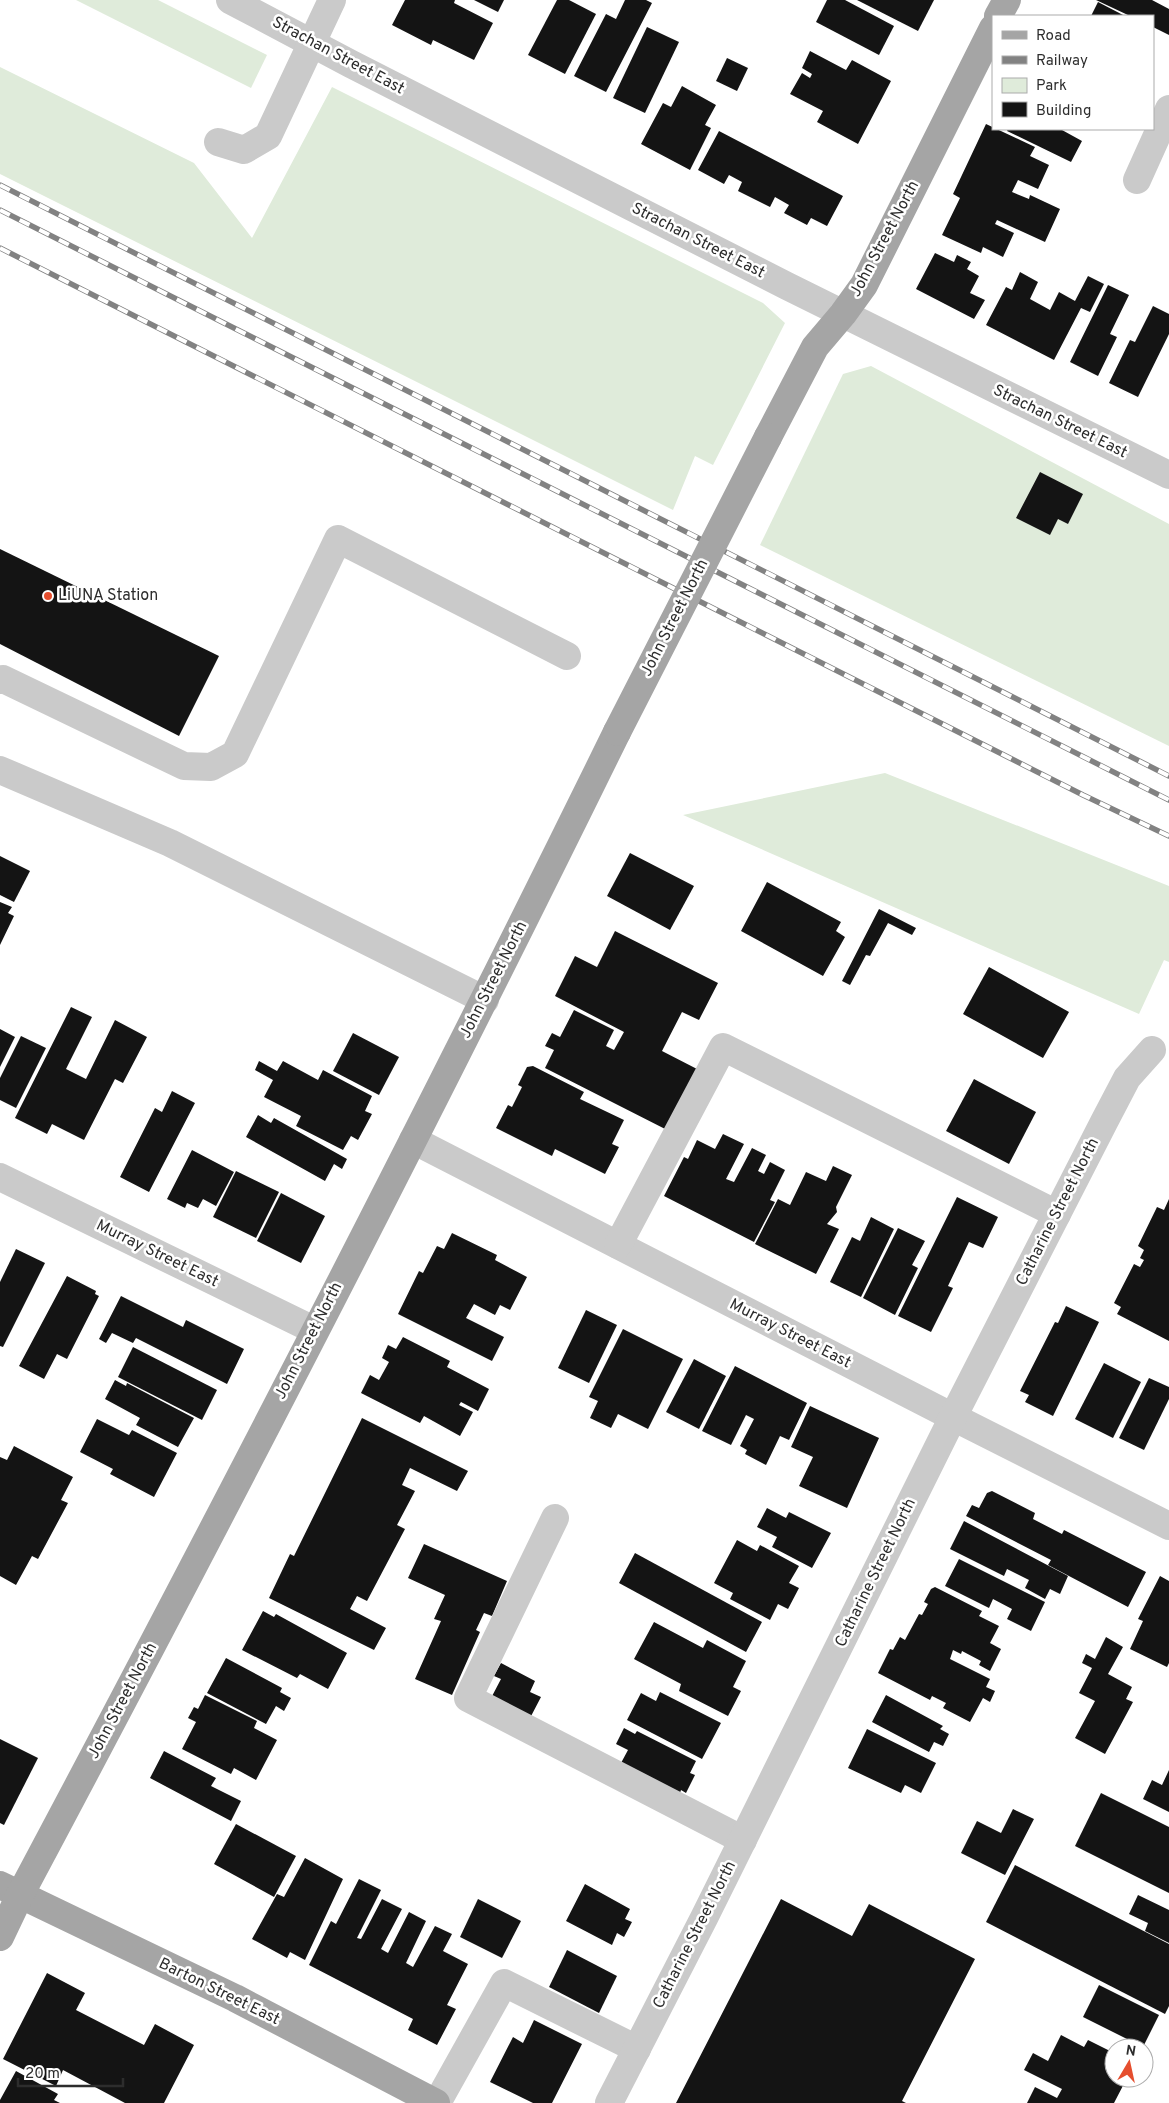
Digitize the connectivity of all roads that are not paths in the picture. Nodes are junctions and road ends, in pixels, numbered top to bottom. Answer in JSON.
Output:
{"nodes":[{"id":1,"x":230,"y":0,"type":"edge"},
{"id":2,"x":332,"y":0,"type":"edge"},
{"id":3,"x":1007,"y":0,"type":"edge"},
{"id":4,"x":999,"y":15,"type":"edge"},
{"id":5,"x":992,"y":30,"type":"edge"},
{"id":6,"x":312,"y":43,"type":"junction"},
{"id":7,"x":1169,"y":109,"type":"edge"},
{"id":8,"x":218,"y":142,"type":"dead end"},
{"id":9,"x":1137,"y":180,"type":"dead end"},
{"id":10,"x":844,"y":314,"type":"junction"},
{"id":11,"x":1169,"y":476,"type":"edge"},
{"id":12,"x":567,"y":656,"type":"dead end"},
{"id":13,"x":1,"y":679,"type":"edge"},
{"id":14,"x":0,"y":770,"type":"edge"},
{"id":15,"x":485,"y":1000,"type":"junction"},
{"id":16,"x":1152,"y":1050,"type":"dead end"},
{"id":17,"x":413,"y":1140,"type":"junction"},
{"id":18,"x":0,"y":1177,"type":"edge"},
{"id":19,"x":1058,"y":1214,"type":"junction"},
{"id":20,"x":618,"y":1245,"type":"junction"},
{"id":21,"x":314,"y":1330,"type":"junction"},
{"id":22,"x":953,"y":1417,"type":"junction"},
{"id":23,"x":555,"y":1518,"type":"dead end"},
{"id":24,"x":1169,"y":1526,"type":"edge"},
{"id":25,"x":743,"y":1840,"type":"junction"},
{"id":26,"x":10,"y":1890,"type":"edge"},
{"id":27,"x":0,"y":1937,"type":"edge"},
{"id":28,"x":636,"y":2049,"type":"junction"},
{"id":29,"x":617,"y":2100,"type":"edge"},
{"id":30,"x":436,"y":2103,"type":"edge"}],
"edges":[{"from":1,"to":6,"type":"street","name":"Strachan Street East"},
{"from":2,"to":6,"type":"street"},
{"from":3,"to":4,"type":"main road"},
{"from":5,"to":10,"type":"main road","name":"John Street North"},
{"from":6,"to":8,"type":"street"},
{"from":6,"to":10,"type":"street","name":"Strachan Street East"},
{"from":7,"to":9,"type":"street"},
{"from":10,"to":11,"type":"street","name":"Strachan Street East"},
{"from":10,"to":15,"type":"main road","name":"John Street North","bridge":true},
{"from":12,"to":13,"type":"street"},
{"from":14,"to":15,"type":"street"},
{"from":15,"to":17,"type":"main road","name":"John Street North"},
{"from":16,"to":19,"type":"street","name":"Catharine Street North"},
{"from":17,"to":20,"type":"street","name":"Murray Street East"},
{"from":17,"to":21,"type":"main road","name":"John Street North"},
{"from":18,"to":21,"type":"street","name":"Murray Street East"},
{"from":19,"to":20,"type":"street"},
{"from":19,"to":22,"type":"street","name":"Catharine Street North"},
{"from":20,"to":22,"type":"street","name":"Murray Street East"},
{"from":21,"to":26,"type":"main road","name":"John Street North"},
{"from":22,"to":24,"type":"street","name":"Murray Street East"},
{"from":22,"to":25,"type":"street","name":"Catharine Street North"},
{"from":23,"to":25,"type":"street"},
{"from":25,"to":28,"type":"street","name":"Catharine Street North"},
{"from":26,"to":27,"type":"main road","name":"John Street North"},
{"from":26,"to":30,"type":"main road","name":"Barton Street East"},
{"from":28,"to":29,"type":"street","name":"Catharine Street North"},
{"from":28,"to":30,"type":"street"}]}
